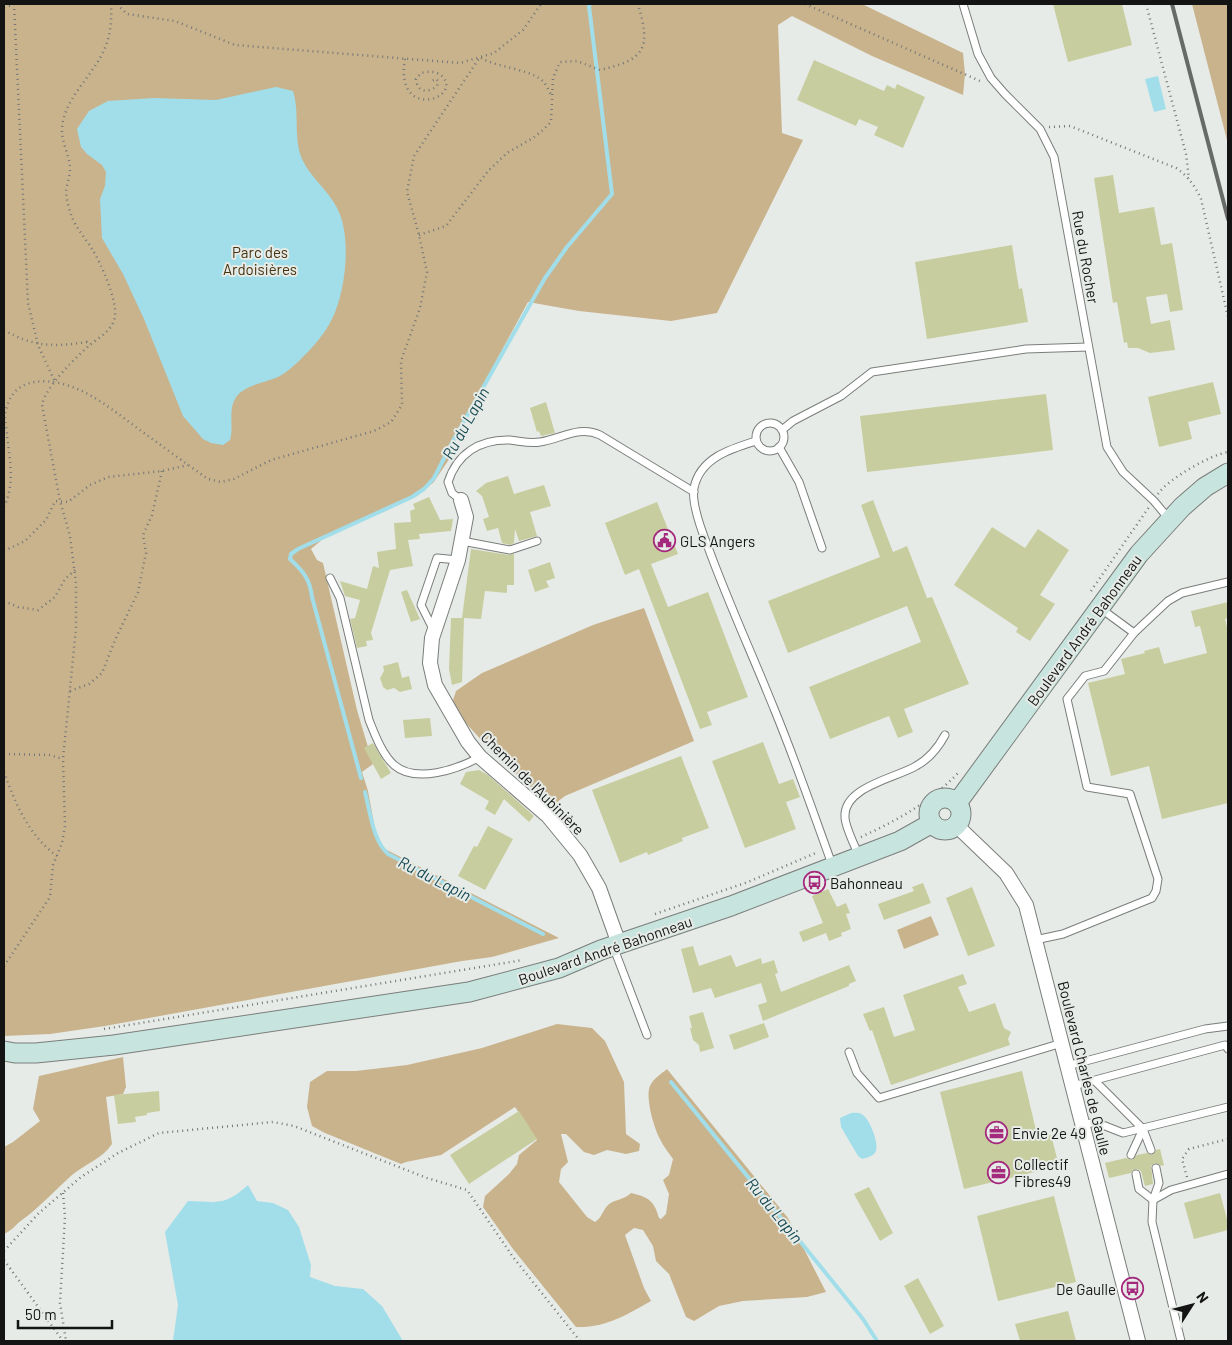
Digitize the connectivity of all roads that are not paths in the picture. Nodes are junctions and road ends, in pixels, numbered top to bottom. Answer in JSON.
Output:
{"nodes":[{"id":1,"x":963,"y":4,"type":"edge"},
{"id":2,"x":1088,"y":347,"type":"junction"},
{"id":3,"x":782,"y":430,"type":"junction"},
{"id":4,"x":756,"y":441,"type":"junction"},
{"id":5,"x":779,"y":447,"type":"junction"},
{"id":6,"x":1228,"y":473,"type":"edge"},
{"id":7,"x":694,"y":492,"type":"junction"},
{"id":8,"x":461,"y":500,"type":"joint"},
{"id":9,"x":1169,"y":519,"type":"junction"},
{"id":10,"x":462,"y":541,"type":"junction"},
{"id":11,"x":537,"y":541,"type":"dead end"},
{"id":12,"x":822,"y":548,"type":"dead end"},
{"id":13,"x":458,"y":560,"type":"junction"},
{"id":14,"x":330,"y":578,"type":"dead end"},
{"id":15,"x":1228,"y":582,"type":"edge"},
{"id":16,"x":1095,"y":600,"type":"junction"},
{"id":17,"x":435,"y":631,"type":"junction"},
{"id":18,"x":1134,"y":633,"type":"junction"},
{"id":19,"x":945,"y":735,"type":"dead end"},
{"id":20,"x":480,"y":757,"type":"junction"},
{"id":21,"x":957,"y":803,"type":"junction"},
{"id":22,"x":932,"y":823,"type":"junction"},
{"id":23,"x":956,"y":826,"type":"junction"},
{"id":24,"x":856,"y":848,"type":"junction"},
{"id":25,"x":833,"y":868,"type":"junction"},
{"id":26,"x":1035,"y":940,"type":"junction"},
{"id":27,"x":616,"y":945,"type":"junction"},
{"id":28,"x":1228,"y":1026,"type":"edge"},
{"id":29,"x":647,"y":1035,"type":"dead end"},
{"id":30,"x":1062,"y":1043,"type":"junction"},
{"id":31,"x":114,"y":1046,"type":"junction"},
{"id":32,"x":1228,"y":1049,"type":"edge"},
{"id":33,"x":4,"y":1051,"type":"edge"},
{"id":34,"x":850,"y":1052,"type":"dead end"},
{"id":35,"x":4,"y":1062,"type":"edge"},
{"id":36,"x":1067,"y":1066,"type":"junction"},
{"id":37,"x":1094,"y":1081,"type":"junction"},
{"id":38,"x":1073,"y":1086,"type":"junction"},
{"id":39,"x":1228,"y":1108,"type":"edge"},
{"id":40,"x":1083,"y":1125,"type":"junction"},
{"id":41,"x":1143,"y":1128,"type":"junction"},
{"id":42,"x":1151,"y":1150,"type":"dead end"},
{"id":43,"x":1131,"y":1155,"type":"dead end"},
{"id":44,"x":1156,"y":1168,"type":"dead end"},
{"id":45,"x":1136,"y":1174,"type":"dead end"},
{"id":46,"x":1228,"y":1174,"type":"edge"},
{"id":47,"x":1153,"y":1200,"type":"junction"},
{"id":48,"x":1138,"y":1341,"type":"edge"},
{"id":49,"x":1181,"y":1341,"type":"edge"}],
"edges":[{"from":1,"to":2,"type":"lane","name":"Rue du Rocher"},
{"from":2,"to":3,"type":"lane"},
{"from":2,"to":9,"type":"lane","name":"Rue du Rocher"},
{"from":3,"to":4,"type":"lane"},
{"from":3,"to":5,"type":"lane"},
{"from":4,"to":5,"type":"lane"},
{"from":4,"to":7,"type":"lane"},
{"from":5,"to":12,"type":"lane"},
{"from":6,"to":9,"type":"street","name":"Boulevard André Bahonneau"},
{"from":7,"to":8,"type":"lane"},
{"from":7,"to":25,"type":"lane"},
{"from":8,"to":10,"type":"street","name":"Chemin de l'Aubinière"},
{"from":9,"to":16,"type":"street","name":"Boulevard André Bahonneau"},
{"from":10,"to":11,"type":"lane"},
{"from":10,"to":13,"type":"street","name":"Chemin de l'Aubinière"},
{"from":13,"to":17,"type":"street","name":"Chemin de l'Aubinière"},
{"from":13,"to":17,"type":"lane"},
{"from":14,"to":20,"type":"lane"},
{"from":15,"to":18,"type":"lane"},
{"from":16,"to":18,"type":"lane"},
{"from":16,"to":21,"type":"street","name":"Boulevard André Bahonneau"},
{"from":17,"to":20,"type":"street","name":"Chemin de l'Aubinière"},
{"from":18,"to":26,"type":"lane"},
{"from":19,"to":24,"type":"lane"},
{"from":20,"to":27,"type":"street","name":"Chemin de l'Aubinière"},
{"from":21,"to":22,"type":"street"},
{"from":21,"to":23,"type":"street"},
{"from":22,"to":23,"type":"street"},
{"from":22,"to":24,"type":"street","name":"Boulevard André Bahonneau"},
{"from":23,"to":26,"type":"street","name":"Boulevard Charles de Gaulle"},
{"from":24,"to":25,"type":"street","name":"Boulevard André Bahonneau"},
{"from":25,"to":27,"type":"street","name":"Boulevard André Bahonneau"},
{"from":26,"to":30,"type":"street","name":"Boulevard Charles de Gaulle"},
{"from":27,"to":29,"type":"lane"},
{"from":27,"to":31,"type":"street","name":"Boulevard André Bahonneau"},
{"from":28,"to":36,"type":"lane"},
{"from":30,"to":34,"type":"lane"},
{"from":30,"to":36,"type":"street","name":"Boulevard Charles de Gaulle"},
{"from":31,"to":33,"type":"street","name":"Boulevard André Bahonneau"},
{"from":31,"to":35,"type":"street","name":"Boulevard André Bahonneau"},
{"from":32,"to":37,"type":"lane"},
{"from":36,"to":38,"type":"street","name":"Boulevard Charles de Gaulle"},
{"from":37,"to":38,"type":"lane"},
{"from":37,"to":41,"type":"lane"},
{"from":38,"to":40,"type":"street","name":"Boulevard Charles de Gaulle"},
{"from":39,"to":41,"type":"lane"},
{"from":40,"to":41,"type":"lane"},
{"from":40,"to":48,"type":"street","name":"Boulevard Charles de Gaulle"},
{"from":41,"to":42,"type":"lane"},
{"from":41,"to":43,"type":"lane"},
{"from":44,"to":47,"type":"lane"},
{"from":45,"to":47,"type":"lane"},
{"from":46,"to":47,"type":"lane"},
{"from":47,"to":49,"type":"lane"}]}
